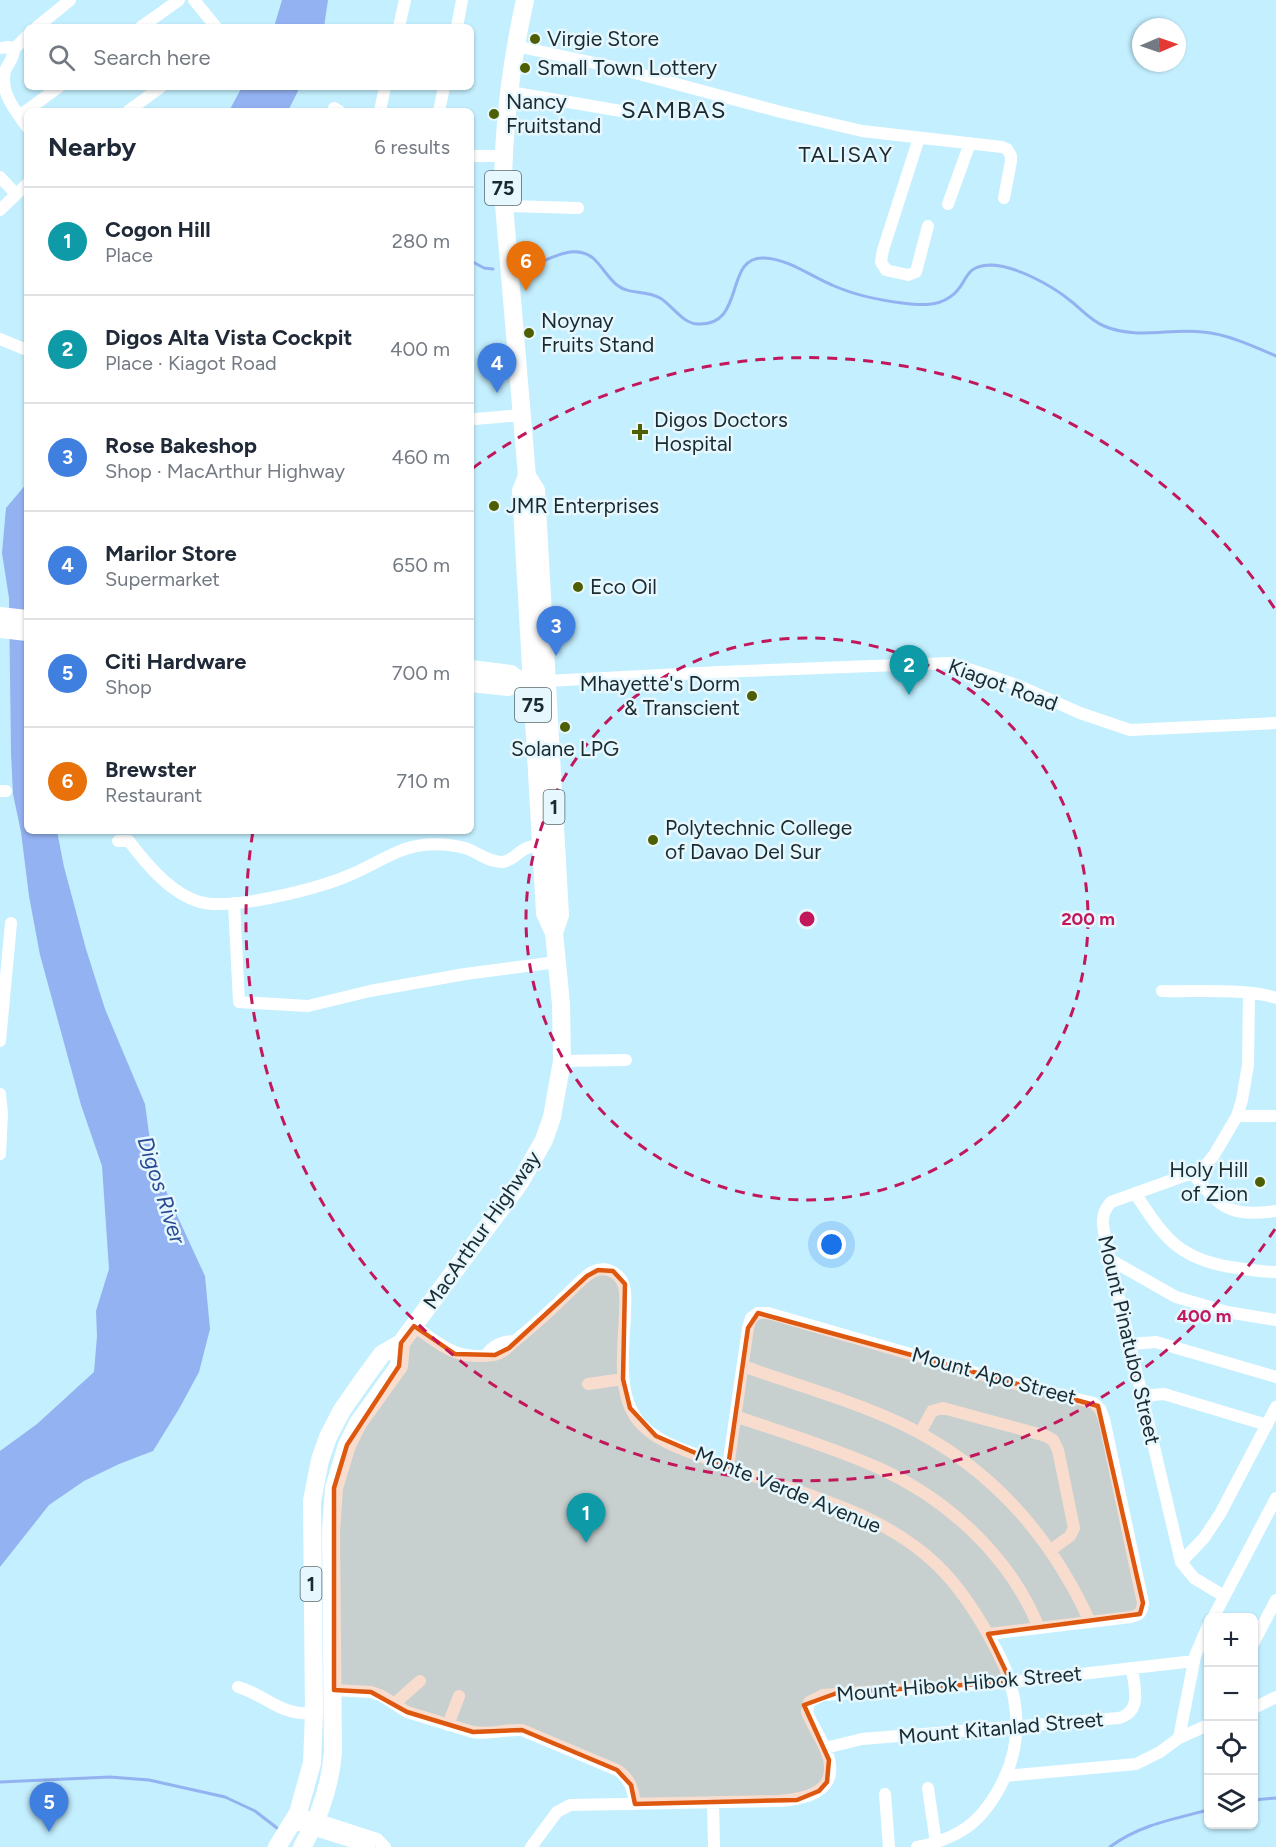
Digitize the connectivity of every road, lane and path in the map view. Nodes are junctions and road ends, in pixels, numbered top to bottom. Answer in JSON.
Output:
{"nodes":[{"id":1,"x":70,"y":0,"type":"edge"},
{"id":2,"x":179,"y":0,"type":"edge"},
{"id":3,"x":194,"y":0,"type":"edge"},
{"id":4,"x":405,"y":0,"type":"edge"},
{"id":5,"x":462,"y":0,"type":"edge"},
{"id":6,"x":525,"y":0,"type":"edge"},
{"id":7,"x":41,"y":24,"type":"edge"},
{"id":8,"x":145,"y":24,"type":"edge"},
{"id":9,"x":214,"y":24,"type":"edge"},
{"id":10,"x":400,"y":24,"type":"edge"},
{"id":11,"x":458,"y":24,"type":"edge"},
{"id":12,"x":24,"y":39,"type":"edge"},
{"id":13,"x":516,"y":46,"type":"junction"},
{"id":14,"x":0,"y":48,"type":"edge"},
{"id":15,"x":14,"y":49,"type":"junction"},
{"id":16,"x":54,"y":90,"type":"edge"},
{"id":17,"x":157,"y":90,"type":"edge"},
{"id":18,"x":385,"y":90,"type":"edge"},
{"id":19,"x":443,"y":90,"type":"edge"},
{"id":20,"x":510,"y":92,"type":"junction"},
{"id":21,"x":30,"y":108,"type":"edge"},
{"id":22,"x":132,"y":108,"type":"edge"},
{"id":23,"x":381,"y":108,"type":"edge"},
{"id":24,"x":440,"y":108,"type":"edge"},
{"id":25,"x":621,"y":111,"type":"dead end"},
{"id":26,"x":24,"y":112,"type":"edge"},
{"id":27,"x":19,"y":116,"type":"junction"},
{"id":28,"x":24,"y":123,"type":"edge"},
{"id":29,"x":919,"y":138,"type":"junction"},
{"id":30,"x":970,"y":143,"type":"junction"},
{"id":31,"x":474,"y":156,"type":"edge"},
{"id":32,"x":503,"y":156,"type":"junction"},
{"id":33,"x":0,"y":177,"type":"edge"},
{"id":34,"x":24,"y":187,"type":"edge"},
{"id":35,"x":16,"y":194,"type":"junction"},
{"id":36,"x":1004,"y":198,"type":"dead end"},
{"id":37,"x":948,"y":204,"type":"dead end"},
{"id":38,"x":504,"y":206,"type":"junction"},
{"id":39,"x":578,"y":208,"type":"dead end"},
{"id":40,"x":0,"y":210,"type":"edge"},
{"id":41,"x":928,"y":226,"type":"dead end"},
{"id":42,"x":0,"y":339,"type":"edge"},
{"id":43,"x":24,"y":349,"type":"edge"},
{"id":44,"x":522,"y":415,"type":"junction"},
{"id":45,"x":475,"y":419,"type":"dead end"},
{"id":46,"x":0,"y":615,"type":"edge"},
{"id":47,"x":24,"y":618,"type":"edge"},
{"id":48,"x":0,"y":630,"type":"edge"},
{"id":49,"x":24,"y":632,"type":"edge"},
{"id":50,"x":474,"y":668,"type":"edge"},
{"id":51,"x":534,"y":682,"type":"junction"},
{"id":52,"x":474,"y":684,"type":"edge"},
{"id":53,"x":1276,"y":723,"type":"edge"},
{"id":54,"x":118,"y":840,"type":"dead end"},
{"id":55,"x":548,"y":845,"type":"junction"},
{"id":56,"x":234,"y":903,"type":"junction"},
{"id":57,"x":10,"y":923,"type":"dead end"},
{"id":58,"x":557,"y":962,"type":"junction"},
{"id":59,"x":1162,"y":991,"type":"dead end"},
{"id":60,"x":1249,"y":993,"type":"junction"},
{"id":61,"x":1276,"y":998,"type":"edge"},
{"id":62,"x":0,"y":1041,"type":"edge"},
{"id":63,"x":626,"y":1060,"type":"dead end"},
{"id":64,"x":562,"y":1061,"type":"junction"},
{"id":65,"x":0,"y":1094,"type":"edge"},
{"id":66,"x":1237,"y":1116,"type":"junction"},
{"id":67,"x":1276,"y":1116,"type":"edge"},
{"id":68,"x":0,"y":1154,"type":"edge"},
{"id":69,"x":1192,"y":1173,"type":"junction"},
{"id":70,"x":1135,"y":1193,"type":"junction"},
{"id":71,"x":1276,"y":1211,"type":"edge"},
{"id":72,"x":1109,"y":1259,"type":"junction"},
{"id":73,"x":1276,"y":1272,"type":"edge"},
{"id":74,"x":1276,"y":1320,"type":"edge"},
{"id":75,"x":414,"y":1326,"type":"junction"},
{"id":76,"x":401,"y":1343,"type":"junction"},
{"id":77,"x":1130,"y":1344,"type":"junction"},
{"id":78,"x":742,"y":1366,"type":"junction"},
{"id":79,"x":1276,"y":1377,"type":"edge"},
{"id":80,"x":623,"y":1379,"type":"junction"},
{"id":81,"x":588,"y":1384,"type":"dead end"},
{"id":82,"x":1142,"y":1396,"type":"junction"},
{"id":83,"x":1276,"y":1407,"type":"edge"},
{"id":84,"x":735,"y":1416,"type":"junction"},
{"id":85,"x":1267,"y":1425,"type":"junction"},
{"id":86,"x":920,"y":1433,"type":"junction"},
{"id":87,"x":728,"y":1467,"type":"junction"},
{"id":88,"x":1276,"y":1498,"type":"edge"},
{"id":89,"x":1051,"y":1550,"type":"junction"},
{"id":90,"x":1181,"y":1562,"type":"junction"},
{"id":91,"x":1224,"y":1596,"type":"junction"},
{"id":92,"x":1276,"y":1600,"type":"edge"},
{"id":93,"x":1215,"y":1613,"type":"edge"},
{"id":94,"x":1090,"y":1622,"type":"junction"},
{"id":95,"x":1039,"y":1628,"type":"junction"},
{"id":96,"x":988,"y":1634,"type":"junction"},
{"id":97,"x":1258,"y":1634,"type":"edge"},
{"id":98,"x":1204,"y":1635,"type":"edge"},
{"id":99,"x":1194,"y":1661,"type":"junction"},
{"id":100,"x":1132,"y":1668,"type":"junction"},
{"id":101,"x":420,"y":1681,"type":"dead end"},
{"id":102,"x":1011,"y":1682,"type":"junction"},
{"id":103,"x":238,"y":1686,"type":"dead end"},
{"id":104,"x":334,"y":1690,"type":"junction"},
{"id":105,"x":459,"y":1696,"type":"dead end"},
{"id":106,"x":1276,"y":1697,"type":"edge"},
{"id":107,"x":394,"y":1704,"type":"junction"},
{"id":108,"x":1258,"y":1706,"type":"edge"},
{"id":109,"x":314,"y":1713,"type":"junction"},
{"id":110,"x":448,"y":1725,"type":"junction"},
{"id":111,"x":1017,"y":1726,"type":"junction"},
{"id":112,"x":1204,"y":1727,"type":"edge"},
{"id":113,"x":1179,"y":1738,"type":"junction"},
{"id":114,"x":825,"y":1748,"type":"junction"},
{"id":115,"x":1005,"y":1776,"type":"junction"},
{"id":116,"x":928,"y":1788,"type":"dead end"},
{"id":117,"x":885,"y":1794,"type":"dead end"},
{"id":118,"x":713,"y":1802,"type":"junction"},
{"id":119,"x":635,"y":1804,"type":"junction"},
{"id":120,"x":295,"y":1818,"type":"junction"},
{"id":121,"x":315,"y":1824,"type":"junction"},
{"id":122,"x":936,"y":1844,"type":"junction"},
{"id":123,"x":277,"y":1847,"type":"edge"},
{"id":124,"x":302,"y":1847,"type":"edge"},
{"id":125,"x":369,"y":1847,"type":"edge"},
{"id":126,"x":385,"y":1847,"type":"edge"},
{"id":127,"x":531,"y":1847,"type":"edge"},
{"id":128,"x":714,"y":1847,"type":"edge"},
{"id":129,"x":889,"y":1847,"type":"edge"},
{"id":130,"x":917,"y":1847,"type":"edge"}],
"edges":[{"from":1,"to":7,"type":"street"},
{"from":2,"to":8,"type":"street"},
{"from":3,"to":9,"type":"street"},
{"from":4,"to":10,"type":"street"},
{"from":5,"to":11,"type":"street"},
{"from":6,"to":13,"type":"highway","name":"MacArthur Highway","number":"75"},
{"from":12,"to":15,"type":"street"},
{"from":13,"to":20,"type":"highway","name":"MacArthur Highway","number":"75"},
{"from":13,"to":29,"type":"street"},
{"from":14,"to":15,"type":"street"},
{"from":15,"to":27,"type":"street"},
{"from":16,"to":21,"type":"street"},
{"from":17,"to":22,"type":"street"},
{"from":18,"to":23,"type":"street"},
{"from":19,"to":24,"type":"street"},
{"from":20,"to":25,"type":"street"},
{"from":20,"to":32,"type":"highway","name":"MacArthur Highway","number":"75"},
{"from":26,"to":27,"type":"street"},
{"from":27,"to":28,"type":"street"},
{"from":29,"to":30,"type":"street"},
{"from":29,"to":41,"type":"street"},
{"from":30,"to":36,"type":"street"},
{"from":30,"to":37,"type":"street"},
{"from":31,"to":32,"type":"street"},
{"from":32,"to":38,"type":"highway","name":"MacArthur Highway","number":"75"},
{"from":33,"to":35,"type":"street"},
{"from":34,"to":35,"type":"street"},
{"from":35,"to":40,"type":"street"},
{"from":38,"to":39,"type":"street"},
{"from":38,"to":44,"type":"highway","name":"MacArthur Highway","number":"75"},
{"from":42,"to":43,"type":"street"},
{"from":44,"to":45,"type":"street"},
{"from":44,"to":51,"type":"highway","name":"MacArthur Highway","number":"75"},
{"from":46,"to":47,"type":"main road"},
{"from":48,"to":49,"type":"main road"},
{"from":50,"to":51,"type":"main road"},
{"from":51,"to":52,"type":"main road"},
{"from":51,"to":53,"type":"street","name":"Kiagot Road"},
{"from":51,"to":55,"type":"highway","name":"MacArthur Highway","number":"1"},
{"from":54,"to":56,"type":"street"},
{"from":55,"to":56,"type":"street"},
{"from":55,"to":58,"type":"highway","name":"MacArthur Highway","number":"1"},
{"from":56,"to":58,"type":"street"},
{"from":57,"to":62,"type":"street"},
{"from":58,"to":64,"type":"highway","name":"MacArthur Highway","number":"1"},
{"from":59,"to":60,"type":"street"},
{"from":60,"to":61,"type":"street"},
{"from":60,"to":66,"type":"street","name":"Mount Pinatubo Street"},
{"from":63,"to":64,"type":"street"},
{"from":64,"to":75,"type":"highway","name":"MacArthur Highway","number":"1"},
{"from":65,"to":68,"type":"street"},
{"from":66,"to":67,"type":"street"},
{"from":66,"to":69,"type":"street","name":"Mount Pinatubo Street"},
{"from":69,"to":70,"type":"street","name":"Mount Pinatubo Street"},
{"from":69,"to":71,"type":"street"},
{"from":70,"to":72,"type":"street","name":"Mount Pinatubo Street"},
{"from":70,"to":73,"type":"street"},
{"from":72,"to":74,"type":"street"},
{"from":72,"to":77,"type":"street","name":"Mount Pinatubo Street"},
{"from":75,"to":76,"type":"highway","name":"MacArthur Highway","number":"1"},
{"from":75,"to":80,"type":"street","name":"Monte Verde Avenue"},
{"from":76,"to":104,"type":"highway","name":"MacArthur Highway","number":"1"},
{"from":76,"to":109,"type":"highway","name":"MacArthur Highway","number":"1"},
{"from":77,"to":79,"type":"street"},
{"from":77,"to":82,"type":"street","name":"Mount Pinatubo Street"},
{"from":78,"to":84,"type":"street","name":"Mount Apo Street"},
{"from":78,"to":86,"type":"street"},
{"from":78,"to":94,"type":"street","name":"Mount Apo Street"},
{"from":80,"to":81,"type":"street"},
{"from":80,"to":87,"type":"street","name":"Monte Verde Avenue"},
{"from":82,"to":85,"type":"street"},
{"from":82,"to":90,"type":"street","name":"Mount Pinatubo Street"},
{"from":83,"to":85,"type":"street"},
{"from":84,"to":87,"type":"street","name":"Mount Apo Street"},
{"from":84,"to":95,"type":"street"},
{"from":85,"to":90,"type":"street"},
{"from":86,"to":89,"type":"street"},
{"from":86,"to":89,"type":"street"},
{"from":87,"to":96,"type":"street","name":"Monte Verde Avenue"},
{"from":88,"to":91,"type":"street"},
{"from":89,"to":94,"type":"street"},
{"from":90,"to":91,"type":"street"},
{"from":91,"to":93,"type":"street"},
{"from":92,"to":97,"type":"street"},
{"from":94,"to":95,"type":"street","name":"Mount Apo Street"},
{"from":95,"to":96,"type":"street","name":"Mount Apo Street"},
{"from":96,"to":102,"type":"street","name":"Monte Verde Avenue"},
{"from":98,"to":99,"type":"street"},
{"from":99,"to":100,"type":"street","name":"Mount Hibok Hibok Street"},
{"from":99,"to":113,"type":"street"},
{"from":100,"to":102,"type":"street","name":"Mount Hibok Hibok Street"},
{"from":100,"to":111,"type":"street","name":"Mount Kitanlad Street"},
{"from":101,"to":107,"type":"street"},
{"from":102,"to":111,"type":"street","name":"Monte Verde Avenue"},
{"from":102,"to":114,"type":"street","name":"Mount Hibok Hibok Street"},
{"from":103,"to":109,"type":"street"},
{"from":104,"to":107,"type":"street"},
{"from":104,"to":121,"type":"highway","name":"MacArthur Highway","number":"1"},
{"from":105,"to":110,"type":"street"},
{"from":106,"to":108,"type":"street"},
{"from":107,"to":110,"type":"street"},
{"from":109,"to":120,"type":"highway","name":"MacArthur Highway","number":"1"},
{"from":110,"to":119,"type":"street"},
{"from":111,"to":114,"type":"street","name":"Mount Kitanlad Street"},
{"from":111,"to":115,"type":"street","name":"Monte Verde Avenue"},
{"from":112,"to":113,"type":"street"},
{"from":113,"to":115,"type":"street"},
{"from":114,"to":118,"type":"street","name":"Mount Hibok Hibok Street"},
{"from":115,"to":122,"type":"street","name":"Monte Verde Avenue"},
{"from":116,"to":122,"type":"street"},
{"from":117,"to":129,"type":"street"},
{"from":118,"to":119,"type":"street","name":"Mount Hibok Hibok Street"},
{"from":118,"to":128,"type":"street"},
{"from":119,"to":127,"type":"street","name":"Mount Hibok Hibok Street"},
{"from":120,"to":121,"type":"street"},
{"from":120,"to":123,"type":"highway","name":"MacArthur Highway","number":"1"},
{"from":121,"to":124,"type":"highway","name":"MacArthur Highway","number":"1"},
{"from":121,"to":125,"type":"street"},
{"from":121,"to":126,"type":"street"},
{"from":122,"to":130,"type":"street","name":"Monte Verde Avenue"}]}
